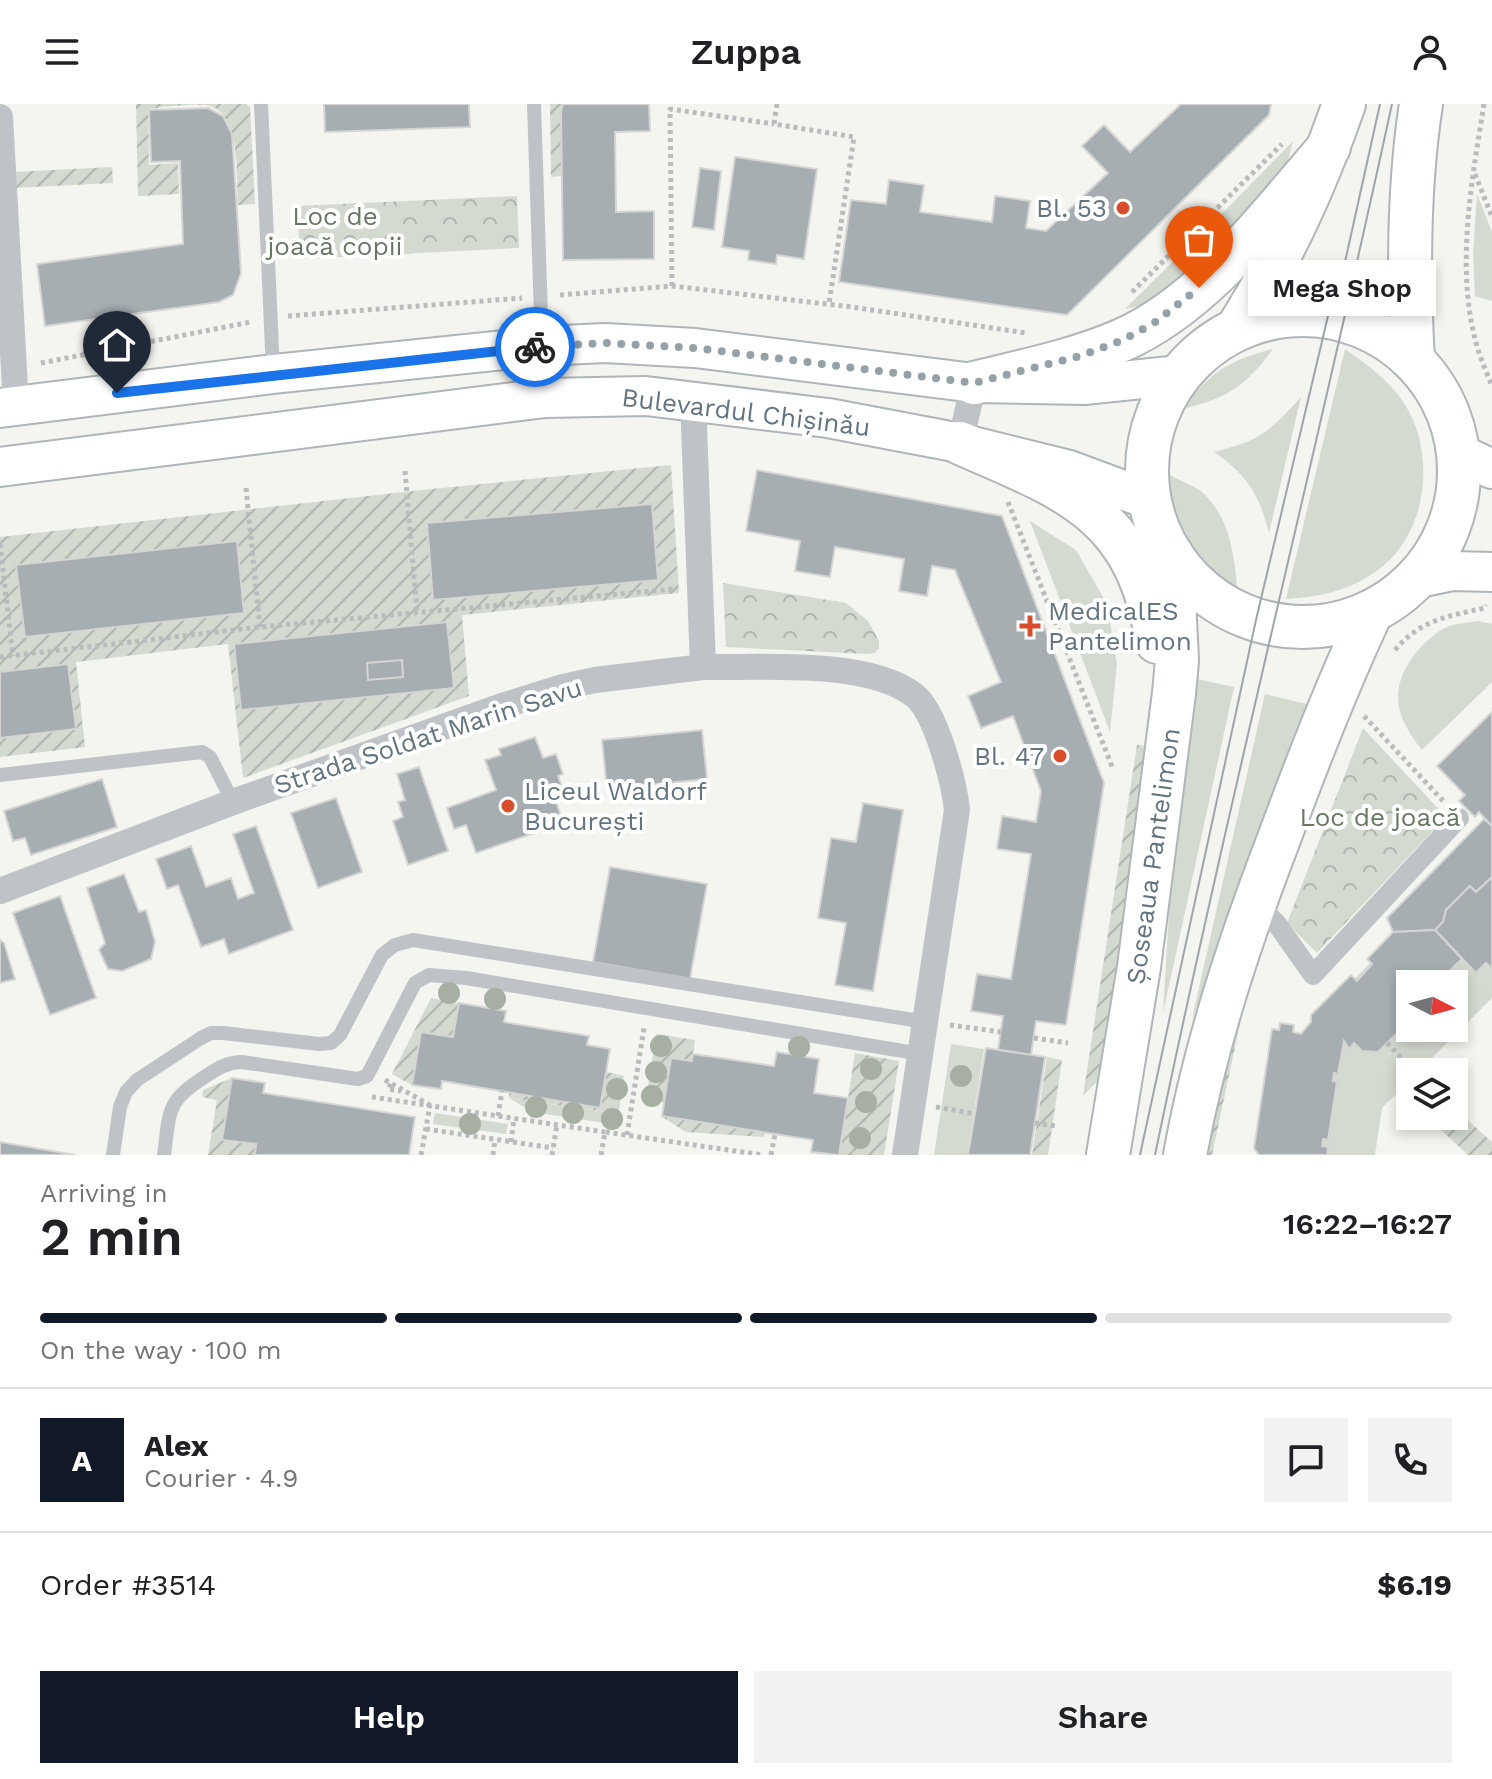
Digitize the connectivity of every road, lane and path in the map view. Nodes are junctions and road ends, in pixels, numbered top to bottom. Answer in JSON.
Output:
{"nodes":[{"id":1,"x":261,"y":104,"type":"edge"},
{"id":2,"x":534,"y":104,"type":"edge"},
{"id":3,"x":777,"y":104,"type":"edge"},
{"id":4,"x":1344,"y":104,"type":"edge"},
{"id":5,"x":1421,"y":104,"type":"edge"},
{"id":6,"x":1484,"y":104,"type":"edge"},
{"id":7,"x":0,"y":117,"type":"edge"},
{"id":8,"x":774,"y":124,"type":"junction"},
{"id":9,"x":1310,"y":141,"type":"junction"},
{"id":10,"x":1473,"y":169,"type":"junction"},
{"id":11,"x":1492,"y":217,"type":"edge"},
{"id":12,"x":672,"y":286,"type":"junction"},
{"id":13,"x":540,"y":296,"type":"junction"},
{"id":14,"x":1127,"y":297,"type":"dead end"},
{"id":15,"x":829,"y":304,"type":"junction"},
{"id":16,"x":271,"y":318,"type":"junction"},
{"id":17,"x":1237,"y":329,"type":"junction"},
{"id":18,"x":1039,"y":335,"type":"dead end"},
{"id":19,"x":542,"y":346,"type":"junction"},
{"id":20,"x":1413,"y":360,"type":"junction"},
{"id":21,"x":273,"y":374,"type":"junction"},
{"id":22,"x":1180,"y":375,"type":"junction"},
{"id":23,"x":974,"y":383,"type":"junction"},
{"id":24,"x":1492,"y":386,"type":"edge"},
{"id":25,"x":10,"y":394,"type":"edge"},
{"id":26,"x":693,"y":400,"type":"junction"},
{"id":27,"x":960,"y":443,"type":"junction"},
{"id":28,"x":1475,"y":461,"type":"edge"},
{"id":29,"x":0,"y":467,"type":"edge"},
{"id":30,"x":405,"y":471,"type":"dead end"},
{"id":31,"x":246,"y":488,"type":"dead end"},
{"id":32,"x":1004,"y":494,"type":"dead end"},
{"id":33,"x":1150,"y":500,"type":"junction"},
{"id":34,"x":0,"y":544,"type":"edge"},
{"id":35,"x":1172,"y":555,"type":"junction"},
{"id":36,"x":1414,"y":579,"type":"junction"},
{"id":37,"x":1490,"y":585,"type":"edge"},
{"id":38,"x":676,"y":588,"type":"dead end"},
{"id":39,"x":1372,"y":611,"type":"junction"},
{"id":40,"x":417,"y":612,"type":"junction"},
{"id":41,"x":260,"y":627,"type":"junction"},
{"id":42,"x":1393,"y":652,"type":"dead end"},
{"id":43,"x":13,"y":656,"type":"junction"},
{"id":44,"x":0,"y":657,"type":"edge"},
{"id":45,"x":703,"y":667,"type":"junction"},
{"id":46,"x":1331,"y":699,"type":"junction"},
{"id":47,"x":1167,"y":756,"type":"junction"},
{"id":48,"x":1113,"y":769,"type":"dead end"},
{"id":49,"x":0,"y":775,"type":"edge"},
{"id":50,"x":233,"y":802,"type":"junction"},
{"id":51,"x":1459,"y":818,"type":"joint"},
{"id":52,"x":0,"y":891,"type":"edge"},
{"id":53,"x":1255,"y":902,"type":"junction"},
{"id":54,"x":647,"y":1008,"type":"junction"},
{"id":55,"x":933,"y":1022,"type":"junction"},
{"id":56,"x":1001,"y":1032,"type":"dead end"},
{"id":57,"x":1034,"y":1038,"type":"dead end"},
{"id":58,"x":1068,"y":1043,"type":"dead end"},
{"id":59,"x":1387,"y":1043,"type":"dead end"},
{"id":60,"x":921,"y":1054,"type":"junction"},
{"id":61,"x":1401,"y":1058,"type":"edge"},
{"id":62,"x":502,"y":1091,"type":"dead end"},
{"id":63,"x":405,"y":1092,"type":"dead end"},
{"id":64,"x":430,"y":1105,"type":"junction"},
{"id":65,"x":926,"y":1106,"type":"dead end"},
{"id":66,"x":975,"y":1114,"type":"dead end"},
{"id":67,"x":498,"y":1116,"type":"junction"},
{"id":68,"x":514,"y":1118,"type":"junction"},
{"id":69,"x":1035,"y":1123,"type":"dead end"},
{"id":70,"x":557,"y":1125,"type":"junction"},
{"id":71,"x":1056,"y":1126,"type":"dead end"},
{"id":72,"x":426,"y":1129,"type":"junction"},
{"id":73,"x":605,"y":1132,"type":"junction"},
{"id":74,"x":775,"y":1134,"type":"dead end"},
{"id":75,"x":627,"y":1135,"type":"junction"},
{"id":76,"x":495,"y":1139,"type":"junction"},
{"id":77,"x":511,"y":1142,"type":"junction"},
{"id":78,"x":553,"y":1151,"type":"edge"},
{"id":79,"x":113,"y":1155,"type":"edge"},
{"id":80,"x":164,"y":1155,"type":"edge"},
{"id":81,"x":421,"y":1155,"type":"edge"},
{"id":82,"x":493,"y":1155,"type":"edge"},
{"id":83,"x":601,"y":1155,"type":"edge"},
{"id":84,"x":763,"y":1155,"type":"edge"},
{"id":85,"x":771,"y":1155,"type":"edge"},
{"id":86,"x":905,"y":1155,"type":"edge"},
{"id":87,"x":1108,"y":1155,"type":"edge"},
{"id":88,"x":1185,"y":1155,"type":"edge"}],
"edges":[{"from":1,"to":16,"type":"lane"},
{"from":2,"to":13,"type":"lane"},
{"from":3,"to":8,"type":"path"},
{"from":4,"to":9,"type":"main road"},
{"from":5,"to":20,"type":"main road"},
{"from":6,"to":10,"type":"path"},
{"from":7,"to":25,"type":"street"},
{"from":8,"to":12,"type":"path"},
{"from":8,"to":15,"type":"path"},
{"from":9,"to":14,"type":"path"},
{"from":9,"to":17,"type":"main road"},
{"from":9,"to":23,"type":"main road"},
{"from":10,"to":11,"type":"path"},
{"from":10,"to":24,"type":"path"},
{"from":12,"to":13,"type":"path"},
{"from":12,"to":15,"type":"path"},
{"from":13,"to":16,"type":"path"},
{"from":13,"to":19,"type":"lane"},
{"from":15,"to":18,"type":"path"},
{"from":16,"to":21,"type":"lane"},
{"from":16,"to":25,"type":"path"},
{"from":17,"to":20,"type":"main road"},
{"from":17,"to":22,"type":"main road"},
{"from":19,"to":21,"type":"main road","name":"Bulevardul Chișinău"},
{"from":19,"to":23,"type":"main road","name":"Bulevardul Chișinău"},
{"from":20,"to":28,"type":"main road"},
{"from":21,"to":25,"type":"main road","name":"Bulevardul Chișinău"},
{"from":22,"to":23,"type":"main road","name":"Bulevardul Chișinău"},
{"from":22,"to":33,"type":"main road"},
{"from":23,"to":27,"type":"street"},
{"from":26,"to":27,"type":"main road","name":"Bulevardul Chișinău"},
{"from":26,"to":29,"type":"main road","name":"Bulevardul Chișinău"},
{"from":26,"to":45,"type":"street"},
{"from":27,"to":33,"type":"main road","name":"Bulevardul Chișinău"},
{"from":27,"to":47,"type":"main road"},
{"from":28,"to":36,"type":"main road"},
{"from":30,"to":40,"type":"path"},
{"from":31,"to":41,"type":"path"},
{"from":32,"to":48,"type":"path"},
{"from":33,"to":35,"type":"main road"},
{"from":34,"to":43,"type":"path"},
{"from":35,"to":39,"type":"main road"},
{"from":35,"to":47,"type":"main road","name":"Șoseaua Pantelimon"},
{"from":36,"to":37,"type":"main road"},
{"from":36,"to":39,"type":"main road"},
{"from":37,"to":42,"type":"path"},
{"from":38,"to":40,"type":"path"},
{"from":39,"to":46,"type":"main road"},
{"from":40,"to":41,"type":"path"},
{"from":41,"to":43,"type":"path"},
{"from":43,"to":44,"type":"path"},
{"from":45,"to":50,"type":"street","name":"Strada Soldat Marin Savu"},
{"from":45,"to":55,"type":"street","name":"Strada Soldat Marin Savu"},
{"from":46,"to":51,"type":"path"},
{"from":46,"to":53,"type":"main road"},
{"from":47,"to":87,"type":"main road","name":"Șoseaua Pantelimon"},
{"from":49,"to":50,"type":"lane"},
{"from":50,"to":52,"type":"street","name":"Strada Soldat Marin Savu"},
{"from":51,"to":53,"type":"street"},
{"from":53,"to":88,"type":"main road"},
{"from":54,"to":60,"type":"lane"},
{"from":54,"to":75,"type":"path"},
{"from":54,"to":80,"type":"lane"},
{"from":55,"to":56,"type":"path"},
{"from":55,"to":60,"type":"street","name":"Strada Soldat Marin Savu"},
{"from":55,"to":79,"type":"lane"},
{"from":57,"to":58,"type":"path"},
{"from":59,"to":61,"type":"path"},
{"from":60,"to":86,"type":"street","name":"Strada Soldat Marin Savu"},
{"from":62,"to":67,"type":"path"},
{"from":63,"to":64,"type":"path"},
{"from":64,"to":67,"type":"path"},
{"from":64,"to":72,"type":"path"},
{"from":65,"to":66,"type":"path"},
{"from":67,"to":68,"type":"path"},
{"from":68,"to":70,"type":"path"},
{"from":68,"to":77,"type":"path"},
{"from":69,"to":71,"type":"path"},
{"from":70,"to":73,"type":"path"},
{"from":70,"to":78,"type":"path"},
{"from":72,"to":76,"type":"path"},
{"from":72,"to":81,"type":"path"},
{"from":73,"to":75,"type":"path"},
{"from":73,"to":83,"type":"path"},
{"from":74,"to":85,"type":"path"},
{"from":75,"to":84,"type":"path"},
{"from":76,"to":77,"type":"path"},
{"from":76,"to":82,"type":"path"},
{"from":77,"to":78,"type":"path"}]}
